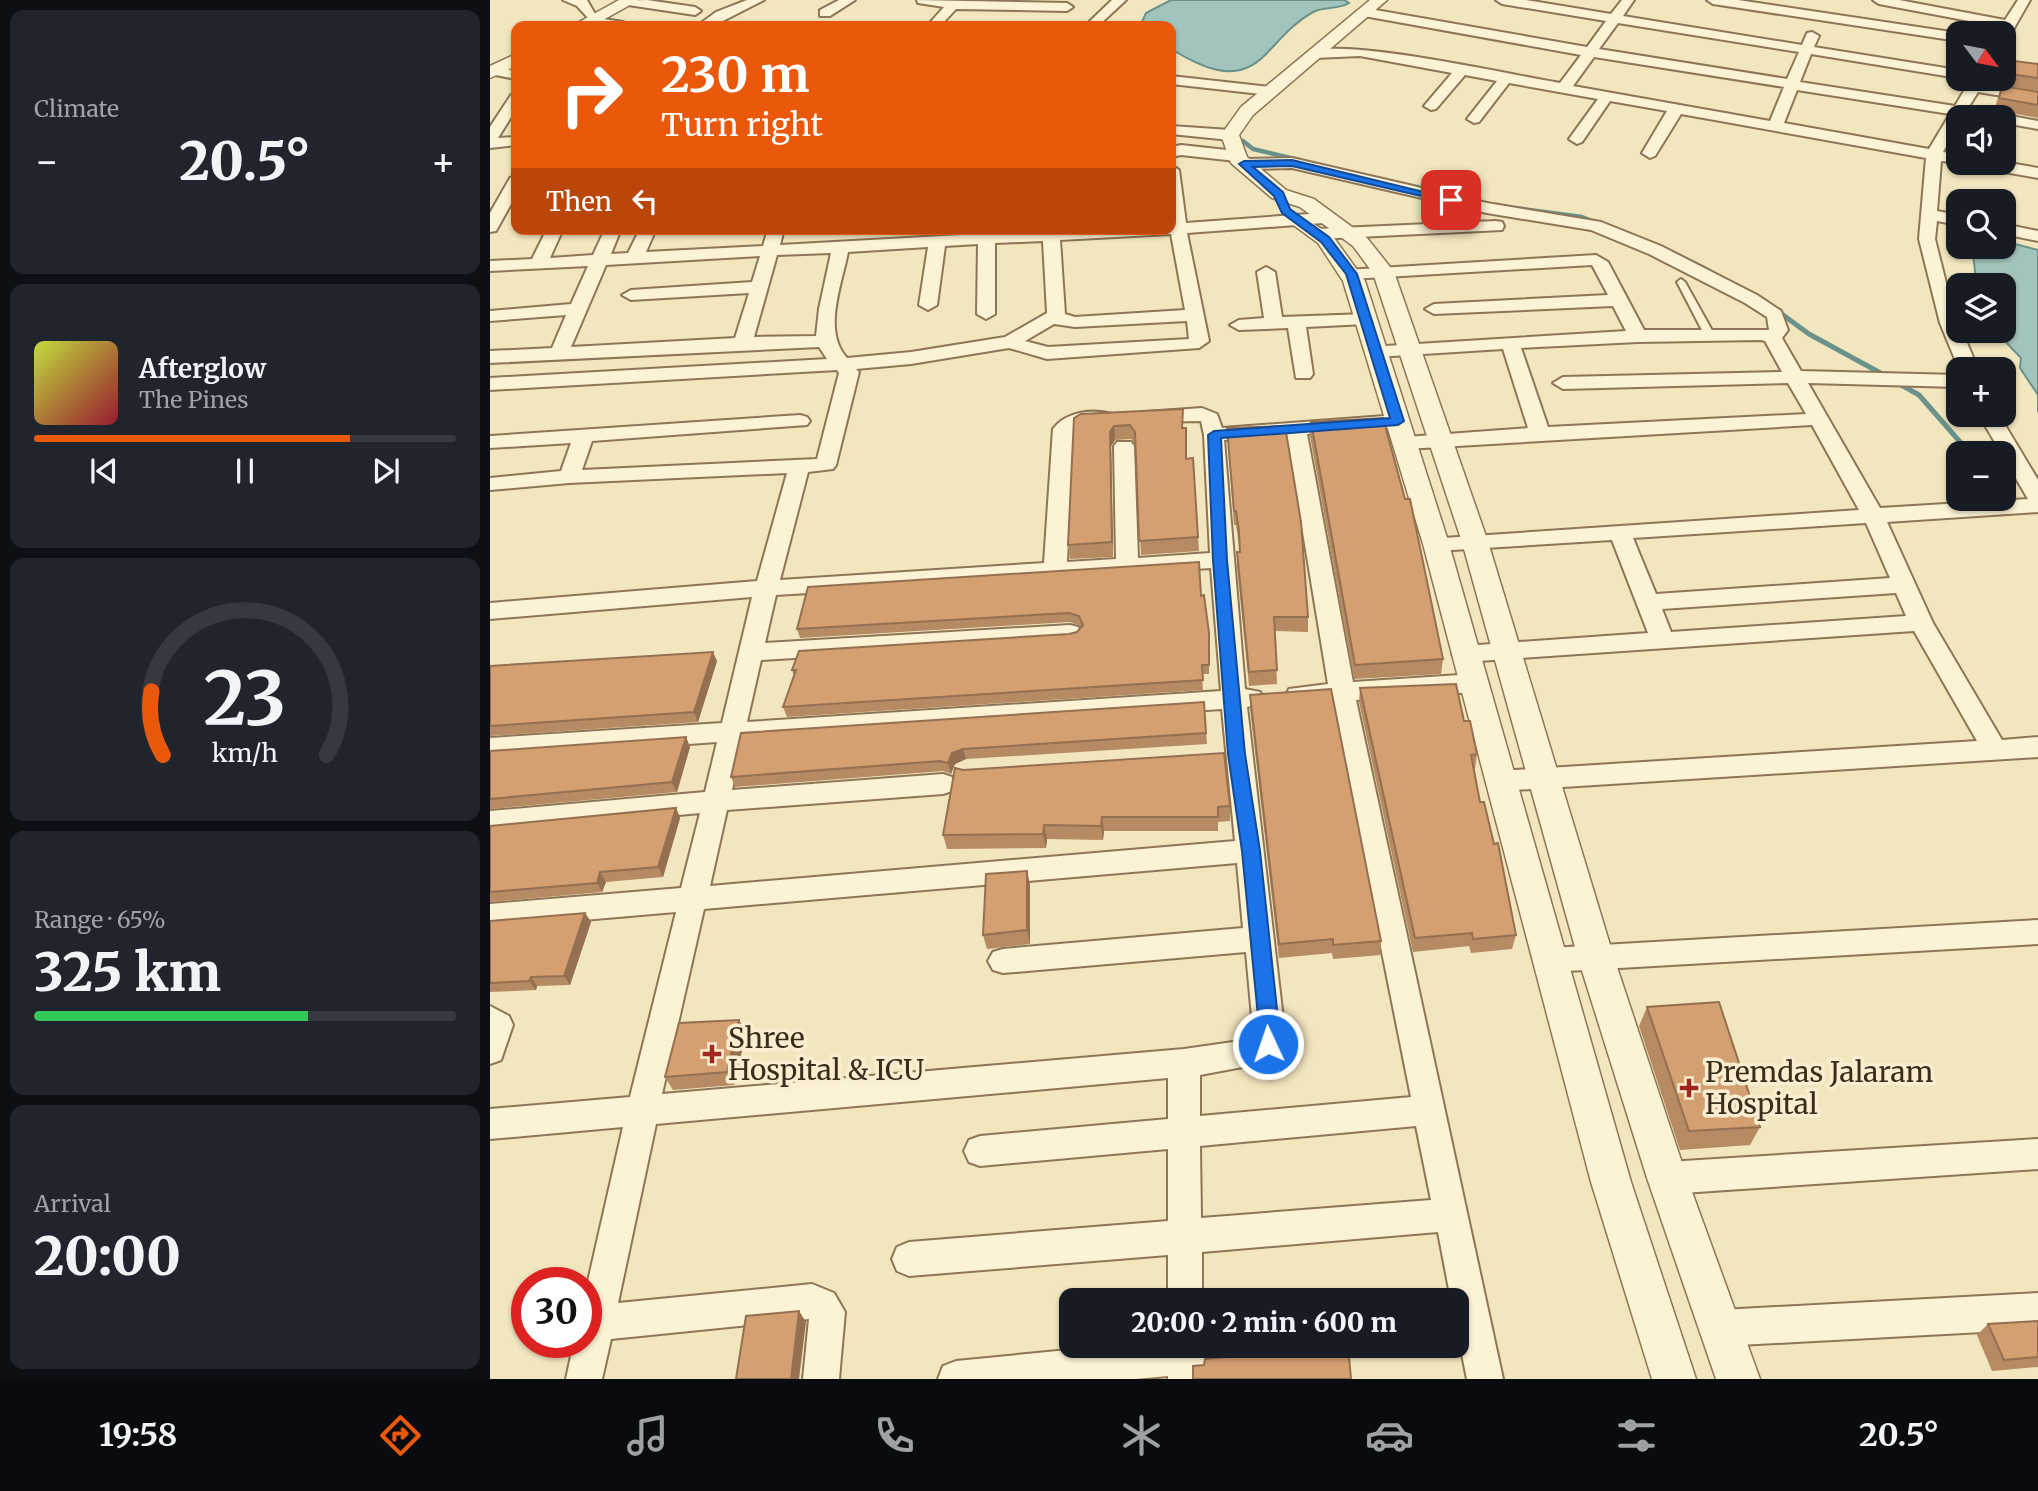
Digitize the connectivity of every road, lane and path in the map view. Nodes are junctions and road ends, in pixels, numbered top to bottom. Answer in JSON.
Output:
{"nodes":[{"id":1,"x":569,"y":0,"type":"edge"},
{"id":2,"x":625,"y":0,"type":"edge"},
{"id":3,"x":758,"y":0,"type":"edge"},
{"id":4,"x":849,"y":0,"type":"edge"},
{"id":5,"x":923,"y":0,"type":"edge"},
{"id":6,"x":1120,"y":0,"type":"edge"},
{"id":7,"x":1379,"y":0,"type":"edge"},
{"id":8,"x":1502,"y":0,"type":"edge"},
{"id":9,"x":1628,"y":0,"type":"edge"},
{"id":10,"x":1713,"y":0,"type":"edge"},
{"id":11,"x":1880,"y":0,"type":"edge"},
{"id":12,"x":2022,"y":2,"type":"edge"},
{"id":13,"x":958,"y":3,"type":"edge"},
{"id":14,"x":1067,"y":7,"type":"dead end"},
{"id":15,"x":2038,"y":7,"type":"edge"},
{"id":16,"x":1364,"y":12,"type":"junction"},
{"id":17,"x":825,"y":13,"type":"dead end"},
{"id":18,"x":1821,"y":16,"type":"junction"},
{"id":19,"x":1614,"y":19,"type":"junction"},
{"id":20,"x":586,"y":20,"type":"edge"},
{"id":21,"x":713,"y":21,"type":"edge"},
{"id":22,"x":938,"y":21,"type":"edge"},
{"id":23,"x":1097,"y":21,"type":"edge"},
{"id":24,"x":1971,"y":21,"type":"edge"},
{"id":25,"x":2011,"y":21,"type":"edge"},
{"id":26,"x":1946,"y":35,"type":"edge"},
{"id":27,"x":1336,"y":37,"type":"junction"},
{"id":28,"x":1805,"y":50,"type":"junction"},
{"id":29,"x":1360,"y":52,"type":"junction"},
{"id":30,"x":1590,"y":52,"type":"junction"},
{"id":31,"x":1315,"y":54,"type":"junction"},
{"id":32,"x":511,"y":55,"type":"edge"},
{"id":33,"x":511,"y":61,"type":"edge"},
{"id":34,"x":2016,"y":68,"type":"edge"},
{"id":35,"x":491,"y":69,"type":"edge"},
{"id":36,"x":1462,"y":70,"type":"junction"},
{"id":37,"x":2038,"y":71,"type":"edge"},
{"id":38,"x":1946,"y":72,"type":"edge"},
{"id":39,"x":511,"y":74,"type":"edge"},
{"id":40,"x":1506,"y":78,"type":"junction"},
{"id":41,"x":1176,"y":81,"type":"edge"},
{"id":42,"x":1793,"y":85,"type":"junction"},
{"id":43,"x":1563,"y":89,"type":"junction"},
{"id":44,"x":1270,"y":91,"type":"junction"},
{"id":45,"x":2011,"y":91,"type":"edge"},
{"id":46,"x":1606,"y":97,"type":"junction"},
{"id":47,"x":2038,"y":97,"type":"edge"},
{"id":48,"x":511,"y":106,"type":"edge"},
{"id":49,"x":1431,"y":106,"type":"dead end"},
{"id":50,"x":1676,"y":109,"type":"junction"},
{"id":51,"x":1946,"y":109,"type":"edge"},
{"id":52,"x":1474,"y":119,"type":"dead end"},
{"id":53,"x":2016,"y":121,"type":"edge"},
{"id":54,"x":2038,"y":125,"type":"edge"},
{"id":55,"x":1775,"y":126,"type":"junction"},
{"id":56,"x":1176,"y":132,"type":"edge"},
{"id":57,"x":1946,"y":133,"type":"edge"},
{"id":58,"x":1577,"y":139,"type":"dead end"},
{"id":59,"x":490,"y":140,"type":"edge"},
{"id":60,"x":511,"y":141,"type":"edge"},
{"id":61,"x":1235,"y":150,"type":"junction"},
{"id":62,"x":1176,"y":151,"type":"edge"},
{"id":63,"x":1650,"y":153,"type":"dead end"},
{"id":64,"x":1934,"y":154,"type":"junction"},
{"id":65,"x":1946,"y":156,"type":"edge"},
{"id":66,"x":2016,"y":169,"type":"edge"},
{"id":67,"x":2038,"y":173,"type":"edge"},
{"id":68,"x":511,"y":191,"type":"edge"},
{"id":69,"x":1929,"y":214,"type":"junction"},
{"id":70,"x":1946,"y":218,"type":"edge"},
{"id":71,"x":1322,"y":226,"type":"junction"},
{"id":72,"x":1496,"y":226,"type":"dead end"},
{"id":73,"x":490,"y":227,"type":"edge"},
{"id":74,"x":1176,"y":229,"type":"edge"},
{"id":75,"x":2016,"y":231,"type":"edge"},
{"id":76,"x":552,"y":235,"type":"edge"},
{"id":77,"x":610,"y":235,"type":"edge"},
{"id":78,"x":645,"y":235,"type":"edge"},
{"id":79,"x":774,"y":235,"type":"edge"},
{"id":80,"x":981,"y":235,"type":"edge"},
{"id":81,"x":987,"y":235,"type":"edge"},
{"id":82,"x":1051,"y":235,"type":"edge"},
{"id":83,"x":1174,"y":235,"type":"edge"},
{"id":84,"x":920,"y":236,"type":"edge"},
{"id":85,"x":2038,"y":236,"type":"edge"},
{"id":86,"x":937,"y":242,"type":"junction"},
{"id":87,"x":840,"y":248,"type":"junction"},
{"id":88,"x":769,"y":252,"type":"junction"},
{"id":89,"x":634,"y":260,"type":"junction"},
{"id":90,"x":598,"y":261,"type":"junction"},
{"id":91,"x":538,"y":265,"type":"junction"},
{"id":92,"x":490,"y":266,"type":"edge"},
{"id":93,"x":1266,"y":272,"type":"dead end"},
{"id":94,"x":1383,"y":272,"type":"junction"},
{"id":95,"x":1351,"y":274,"type":"junction"},
{"id":96,"x":1681,"y":282,"type":"dead end"},
{"id":97,"x":759,"y":287,"type":"junction"},
{"id":98,"x":631,"y":295,"type":"dead end"},
{"id":99,"x":1618,"y":300,"type":"junction"},
{"id":100,"x":928,"y":305,"type":"dead end"},
{"id":101,"x":578,"y":309,"type":"junction"},
{"id":102,"x":1434,"y":309,"type":"dead end"},
{"id":103,"x":986,"y":314,"type":"dead end"},
{"id":104,"x":1056,"y":315,"type":"junction"},
{"id":105,"x":1195,"y":315,"type":"junction"},
{"id":106,"x":490,"y":316,"type":"edge"},
{"id":107,"x":1366,"y":319,"type":"junction"},
{"id":108,"x":1296,"y":322,"type":"junction"},
{"id":109,"x":1274,"y":323,"type":"junction"},
{"id":110,"x":1239,"y":324,"type":"dead end"},
{"id":111,"x":1709,"y":334,"type":"junction"},
{"id":112,"x":1639,"y":337,"type":"junction"},
{"id":113,"x":1772,"y":337,"type":"junction"},
{"id":114,"x":826,"y":341,"type":"junction"},
{"id":115,"x":1010,"y":342,"type":"junction"},
{"id":116,"x":743,"y":343,"type":"junction"},
{"id":117,"x":1510,"y":343,"type":"junction"},
{"id":118,"x":1411,"y":348,"type":"junction"},
{"id":119,"x":1376,"y":351,"type":"junction"},
{"id":120,"x":559,"y":353,"type":"junction"},
{"id":121,"x":490,"y":356,"type":"edge"},
{"id":122,"x":1964,"y":357,"type":"edge"},
{"id":123,"x":843,"y":364,"type":"junction"},
{"id":124,"x":1303,"y":374,"type":"dead end"},
{"id":125,"x":1795,"y":377,"type":"junction"},
{"id":126,"x":1946,"y":381,"type":"edge"},
{"id":127,"x":1563,"y":383,"type":"dead end"},
{"id":128,"x":490,"y":384,"type":"edge"},
{"id":129,"x":1820,"y":419,"type":"junction"},
{"id":130,"x":800,"y":421,"type":"dead end"},
{"id":131,"x":1996,"y":427,"type":"edge"},
{"id":132,"x":1296,"y":429,"type":"junction"},
{"id":133,"x":1402,"y":432,"type":"junction"},
{"id":134,"x":1214,"y":435,"type":"junction"},
{"id":135,"x":1540,"y":435,"type":"junction"},
{"id":136,"x":584,"y":436,"type":"junction"},
{"id":137,"x":1442,"y":439,"type":"junction"},
{"id":138,"x":490,"y":442,"type":"edge"},
{"id":139,"x":1124,"y":446,"type":"dead end"},
{"id":140,"x":799,"y":468,"type":"junction"},
{"id":141,"x":569,"y":477,"type":"junction"},
{"id":142,"x":490,"y":484,"type":"edge"},
{"id":143,"x":2038,"y":498,"type":"edge"},
{"id":144,"x":2038,"y":505,"type":"edge"},
{"id":145,"x":1873,"y":515,"type":"junction"},
{"id":146,"x":1620,"y":532,"type":"junction"},
{"id":147,"x":1475,"y":542,"type":"junction"},
{"id":148,"x":1436,"y":544,"type":"junction"},
{"id":149,"x":1220,"y":560,"type":"junction"},
{"id":150,"x":1127,"y":565,"type":"junction"},
{"id":151,"x":1055,"y":570,"type":"junction"},
{"id":152,"x":1905,"y":585,"type":"junction"},
{"id":153,"x":766,"y":588,"type":"junction"},
{"id":154,"x":1648,"y":602,"type":"junction"},
{"id":155,"x":490,"y":611,"type":"edge"},
{"id":156,"x":1921,"y":624,"type":"junction"},
{"id":157,"x":1070,"y":634,"type":"edge"},
{"id":158,"x":1664,"y":641,"type":"junction"},
{"id":159,"x":1506,"y":651,"type":"junction"},
{"id":160,"x":752,"y":652,"type":"junction"},
{"id":161,"x":1464,"y":654,"type":"junction"},
{"id":162,"x":1475,"y":684,"type":"junction"},
{"id":163,"x":1342,"y":692,"type":"junction"},
{"id":164,"x":1234,"y":699,"type":"junction"},
{"id":165,"x":734,"y":732,"type":"junction"},
{"id":166,"x":2038,"y":747,"type":"edge"},
{"id":167,"x":490,"y":748,"type":"edge"},
{"id":168,"x":1995,"y":750,"type":"junction"},
{"id":169,"x":1237,"y":754,"type":"junction"},
{"id":170,"x":1210,"y":756,"type":"edge"},
{"id":171,"x":1544,"y":778,"type":"junction"},
{"id":172,"x":1500,"y":781,"type":"junction"},
{"id":173,"x":943,"y":784,"type":"dead end"},
{"id":174,"x":715,"y":801,"type":"junction"},
{"id":175,"x":490,"y":822,"type":"edge"},
{"id":176,"x":1251,"y":851,"type":"junction"},
{"id":177,"x":693,"y":899,"type":"junction"},
{"id":178,"x":490,"y":916,"type":"edge"},
{"id":179,"x":2038,"y":932,"type":"edge"},
{"id":180,"x":1259,"y":939,"type":"junction"},
{"id":181,"x":1596,"y":958,"type":"junction"},
{"id":182,"x":1550,"y":960,"type":"junction"},
{"id":183,"x":1003,"y":961,"type":"dead end"},
{"id":184,"x":490,"y":1019,"type":"edge"},
{"id":185,"x":490,"y":1050,"type":"edge"},
{"id":186,"x":1184,"y":1063,"type":"junction"},
{"id":187,"x":643,"y":1110,"type":"junction"},
{"id":188,"x":1427,"y":1110,"type":"junction"},
{"id":189,"x":490,"y":1124,"type":"edge"},
{"id":190,"x":1184,"y":1134,"type":"junction"},
{"id":191,"x":981,"y":1150,"type":"dead end"},
{"id":192,"x":2038,"y":1154,"type":"edge"},
{"id":193,"x":1667,"y":1178,"type":"junction"},
{"id":194,"x":1450,"y":1215,"type":"junction"},
{"id":195,"x":1185,"y":1237,"type":"junction"},
{"id":196,"x":909,"y":1259,"type":"dead end"},
{"id":197,"x":1185,"y":1288,"type":"edge"},
{"id":198,"x":1460,"y":1288,"type":"edge"},
{"id":199,"x":602,"y":1296,"type":"edge"},
{"id":200,"x":2038,"y":1311,"type":"edge"},
{"id":201,"x":602,"y":1322,"type":"edge"},
{"id":202,"x":1721,"y":1328,"type":"junction"},
{"id":203,"x":1469,"y":1339,"type":"edge"},
{"id":204,"x":588,"y":1358,"type":"edge"},
{"id":205,"x":1186,"y":1360,"type":"edge"},
{"id":206,"x":584,"y":1379,"type":"edge"},
{"id":207,"x":821,"y":1379,"type":"edge"},
{"id":208,"x":956,"y":1379,"type":"edge"},
{"id":209,"x":1485,"y":1379,"type":"edge"},
{"id":210,"x":1674,"y":1379,"type":"edge"},
{"id":211,"x":1738,"y":1379,"type":"edge"}],
"edges":[{"from":1,"to":20,"type":"street"},
{"from":2,"to":20,"type":"street"},
{"from":2,"to":21,"type":"street"},
{"from":3,"to":21,"type":"street"},
{"from":4,"to":17,"type":"street"},
{"from":5,"to":13,"type":"street"},
{"from":6,"to":23,"type":"street"},
{"from":7,"to":16,"type":"street"},
{"from":8,"to":19,"type":"street"},
{"from":9,"to":19,"type":"street"},
{"from":10,"to":18,"type":"street"},
{"from":11,"to":24,"type":"street"},
{"from":12,"to":15,"type":"street"},
{"from":12,"to":25,"type":"street"},
{"from":13,"to":14,"type":"street"},
{"from":13,"to":22,"type":"street"},
{"from":16,"to":27,"type":"street"},
{"from":16,"to":30,"type":"street"},
{"from":18,"to":26,"type":"street"},
{"from":18,"to":28,"type":"street"},
{"from":19,"to":28,"type":"street"},
{"from":19,"to":30,"type":"street"},
{"from":27,"to":29,"type":"street"},
{"from":27,"to":31,"type":"street"},
{"from":28,"to":38,"type":"street"},
{"from":28,"to":42,"type":"street"},
{"from":29,"to":31,"type":"street"},
{"from":29,"to":36,"type":"street"},
{"from":30,"to":42,"type":"street"},
{"from":30,"to":43,"type":"street"},
{"from":31,"to":44,"type":"street"},
{"from":32,"to":35,"type":"street"},
{"from":33,"to":35,"type":"street"},
{"from":34,"to":37,"type":"street"},
{"from":35,"to":39,"type":"street"},
{"from":36,"to":40,"type":"street"},
{"from":36,"to":49,"type":"street"},
{"from":40,"to":43,"type":"street"},
{"from":40,"to":52,"type":"street"},
{"from":41,"to":44,"type":"street"},
{"from":42,"to":51,"type":"street"},
{"from":42,"to":55,"type":"street"},
{"from":43,"to":46,"type":"street"},
{"from":44,"to":61,"type":"street"},
{"from":45,"to":47,"type":"street"},
{"from":46,"to":50,"type":"street"},
{"from":46,"to":58,"type":"street"},
{"from":48,"to":59,"type":"street"},
{"from":50,"to":55,"type":"street"},
{"from":50,"to":63,"type":"street"},
{"from":53,"to":54,"type":"street"},
{"from":55,"to":64,"type":"street"},
{"from":56,"to":61,"type":"street"},
{"from":57,"to":64,"type":"street"},
{"from":59,"to":60,"type":"street"},
{"from":61,"to":62,"type":"street"},
{"from":61,"to":71,"type":"street"},
{"from":61,"to":113,"type":"street"},
{"from":64,"to":65,"type":"street"},
{"from":64,"to":69,"type":"street"},
{"from":66,"to":67,"type":"street"},
{"from":68,"to":73,"type":"street"},
{"from":69,"to":70,"type":"street"},
{"from":69,"to":122,"type":"street"},
{"from":71,"to":72,"type":"street"},
{"from":71,"to":74,"type":"street"},
{"from":71,"to":94,"type":"street"},
{"from":71,"to":95,"type":"street"},
{"from":75,"to":85,"type":"street"},
{"from":76,"to":91,"type":"street"},
{"from":77,"to":90,"type":"street"},
{"from":78,"to":89,"type":"street"},
{"from":79,"to":88,"type":"street"},
{"from":80,"to":86,"type":"street"},
{"from":81,"to":103,"type":"street"},
{"from":82,"to":104,"type":"street"},
{"from":83,"to":105,"type":"street"},
{"from":84,"to":86,"type":"street"},
{"from":84,"to":87,"type":"street"},
{"from":86,"to":100,"type":"street"},
{"from":87,"to":88,"type":"street"},
{"from":87,"to":114,"type":"street"},
{"from":88,"to":89,"type":"street"},
{"from":88,"to":97,"type":"street"},
{"from":89,"to":90,"type":"street"},
{"from":90,"to":91,"type":"street"},
{"from":90,"to":101,"type":"street"},
{"from":91,"to":92,"type":"street"},
{"from":93,"to":109,"type":"street"},
{"from":94,"to":95,"type":"street"},
{"from":94,"to":99,"type":"street"},
{"from":94,"to":118,"type":"street"},
{"from":95,"to":107,"type":"street"},
{"from":96,"to":111,"type":"lane"},
{"from":97,"to":98,"type":"street"},
{"from":97,"to":116,"type":"street"},
{"from":99,"to":102,"type":"street"},
{"from":99,"to":112,"type":"street"},
{"from":101,"to":106,"type":"street"},
{"from":101,"to":120,"type":"street"},
{"from":104,"to":105,"type":"street"},
{"from":104,"to":115,"type":"street"},
{"from":105,"to":115,"type":"street"},
{"from":107,"to":108,"type":"street"},
{"from":107,"to":119,"type":"street"},
{"from":108,"to":109,"type":"street"},
{"from":108,"to":124,"type":"street"},
{"from":109,"to":110,"type":"street"},
{"from":111,"to":112,"type":"street"},
{"from":111,"to":113,"type":"street"},
{"from":112,"to":117,"type":"street"},
{"from":113,"to":125,"type":"street"},
{"from":114,"to":116,"type":"street"},
{"from":114,"to":123,"type":"street"},
{"from":115,"to":123,"type":"street"},
{"from":116,"to":120,"type":"street"},
{"from":117,"to":118,"type":"street"},
{"from":117,"to":135,"type":"street"},
{"from":118,"to":119,"type":"street"},
{"from":118,"to":137,"type":"street"},
{"from":119,"to":133,"type":"street"},
{"from":120,"to":121,"type":"street"},
{"from":123,"to":128,"type":"street"},
{"from":123,"to":140,"type":"street"},
{"from":125,"to":126,"type":"street"},
{"from":125,"to":127,"type":"street"},
{"from":125,"to":129,"type":"street"},
{"from":129,"to":135,"type":"street"},
{"from":129,"to":145,"type":"street"},
{"from":130,"to":136,"type":"street"},
{"from":131,"to":143,"type":"street"},
{"from":132,"to":133,"type":"street"},
{"from":132,"to":134,"type":"street"},
{"from":132,"to":163,"type":"street"},
{"from":133,"to":137,"type":"street"},
{"from":133,"to":148,"type":"street"},
{"from":134,"to":149,"type":"street"},
{"from":134,"to":151,"type":"street"},
{"from":135,"to":137,"type":"street"},
{"from":136,"to":138,"type":"street"},
{"from":136,"to":141,"type":"street"},
{"from":137,"to":147,"type":"street"},
{"from":139,"to":150,"type":"street"},
{"from":140,"to":141,"type":"street"},
{"from":140,"to":153,"type":"street"},
{"from":141,"to":142,"type":"street"},
{"from":144,"to":145,"type":"street"},
{"from":145,"to":146,"type":"street"},
{"from":145,"to":152,"type":"street"},
{"from":146,"to":147,"type":"street"},
{"from":146,"to":154,"type":"street"},
{"from":147,"to":148,"type":"street"},
{"from":147,"to":159,"type":"street"},
{"from":148,"to":161,"type":"street"},
{"from":149,"to":150,"type":"street"},
{"from":149,"to":164,"type":"street"},
{"from":150,"to":151,"type":"street"},
{"from":151,"to":153,"type":"street"},
{"from":152,"to":154,"type":"street"},
{"from":152,"to":156,"type":"street"},
{"from":153,"to":155,"type":"street"},
{"from":153,"to":160,"type":"street"},
{"from":154,"to":158,"type":"street"},
{"from":156,"to":158,"type":"street"},
{"from":156,"to":168,"type":"street"},
{"from":157,"to":160,"type":"street"},
{"from":158,"to":159,"type":"street"},
{"from":159,"to":161,"type":"street"},
{"from":159,"to":171,"type":"street"},
{"from":160,"to":165,"type":"street"},
{"from":161,"to":162,"type":"street"},
{"from":162,"to":163,"type":"street"},
{"from":162,"to":172,"type":"street"},
{"from":163,"to":164,"type":"street"},
{"from":163,"to":188,"type":"street"},
{"from":164,"to":165,"type":"street"},
{"from":164,"to":169,"type":"street"},
{"from":165,"to":167,"type":"street"},
{"from":165,"to":174,"type":"street"},
{"from":166,"to":168,"type":"street"},
{"from":168,"to":171,"type":"street"},
{"from":169,"to":170,"type":"street"},
{"from":169,"to":176,"type":"street"},
{"from":171,"to":172,"type":"street"},
{"from":171,"to":181,"type":"street"},
{"from":172,"to":182,"type":"street"},
{"from":173,"to":174,"type":"street"},
{"from":174,"to":175,"type":"street"},
{"from":174,"to":177,"type":"street"},
{"from":176,"to":177,"type":"street"},
{"from":176,"to":180,"type":"street"},
{"from":177,"to":178,"type":"street"},
{"from":177,"to":187,"type":"street"},
{"from":179,"to":181,"type":"street"},
{"from":180,"to":183,"type":"street"},
{"from":180,"to":186,"type":"street"},
{"from":181,"to":182,"type":"street"},
{"from":181,"to":193,"type":"street"},
{"from":182,"to":210,"type":"street"},
{"from":184,"to":185,"type":"street"},
{"from":186,"to":187,"type":"street"},
{"from":186,"to":190,"type":"street"},
{"from":187,"to":189,"type":"street"},
{"from":187,"to":199,"type":"street"},
{"from":188,"to":190,"type":"street"},
{"from":188,"to":194,"type":"street"},
{"from":190,"to":191,"type":"street"},
{"from":190,"to":195,"type":"street"},
{"from":192,"to":193,"type":"street"},
{"from":193,"to":202,"type":"street"},
{"from":194,"to":195,"type":"street"},
{"from":194,"to":198,"type":"street"},
{"from":195,"to":196,"type":"street"},
{"from":195,"to":197,"type":"street"},
{"from":200,"to":202,"type":"street"},
{"from":201,"to":207,"type":"street"},
{"from":202,"to":211,"type":"street"},
{"from":203,"to":209,"type":"street"},
{"from":204,"to":206,"type":"street"},
{"from":205,"to":208,"type":"street"}]}
